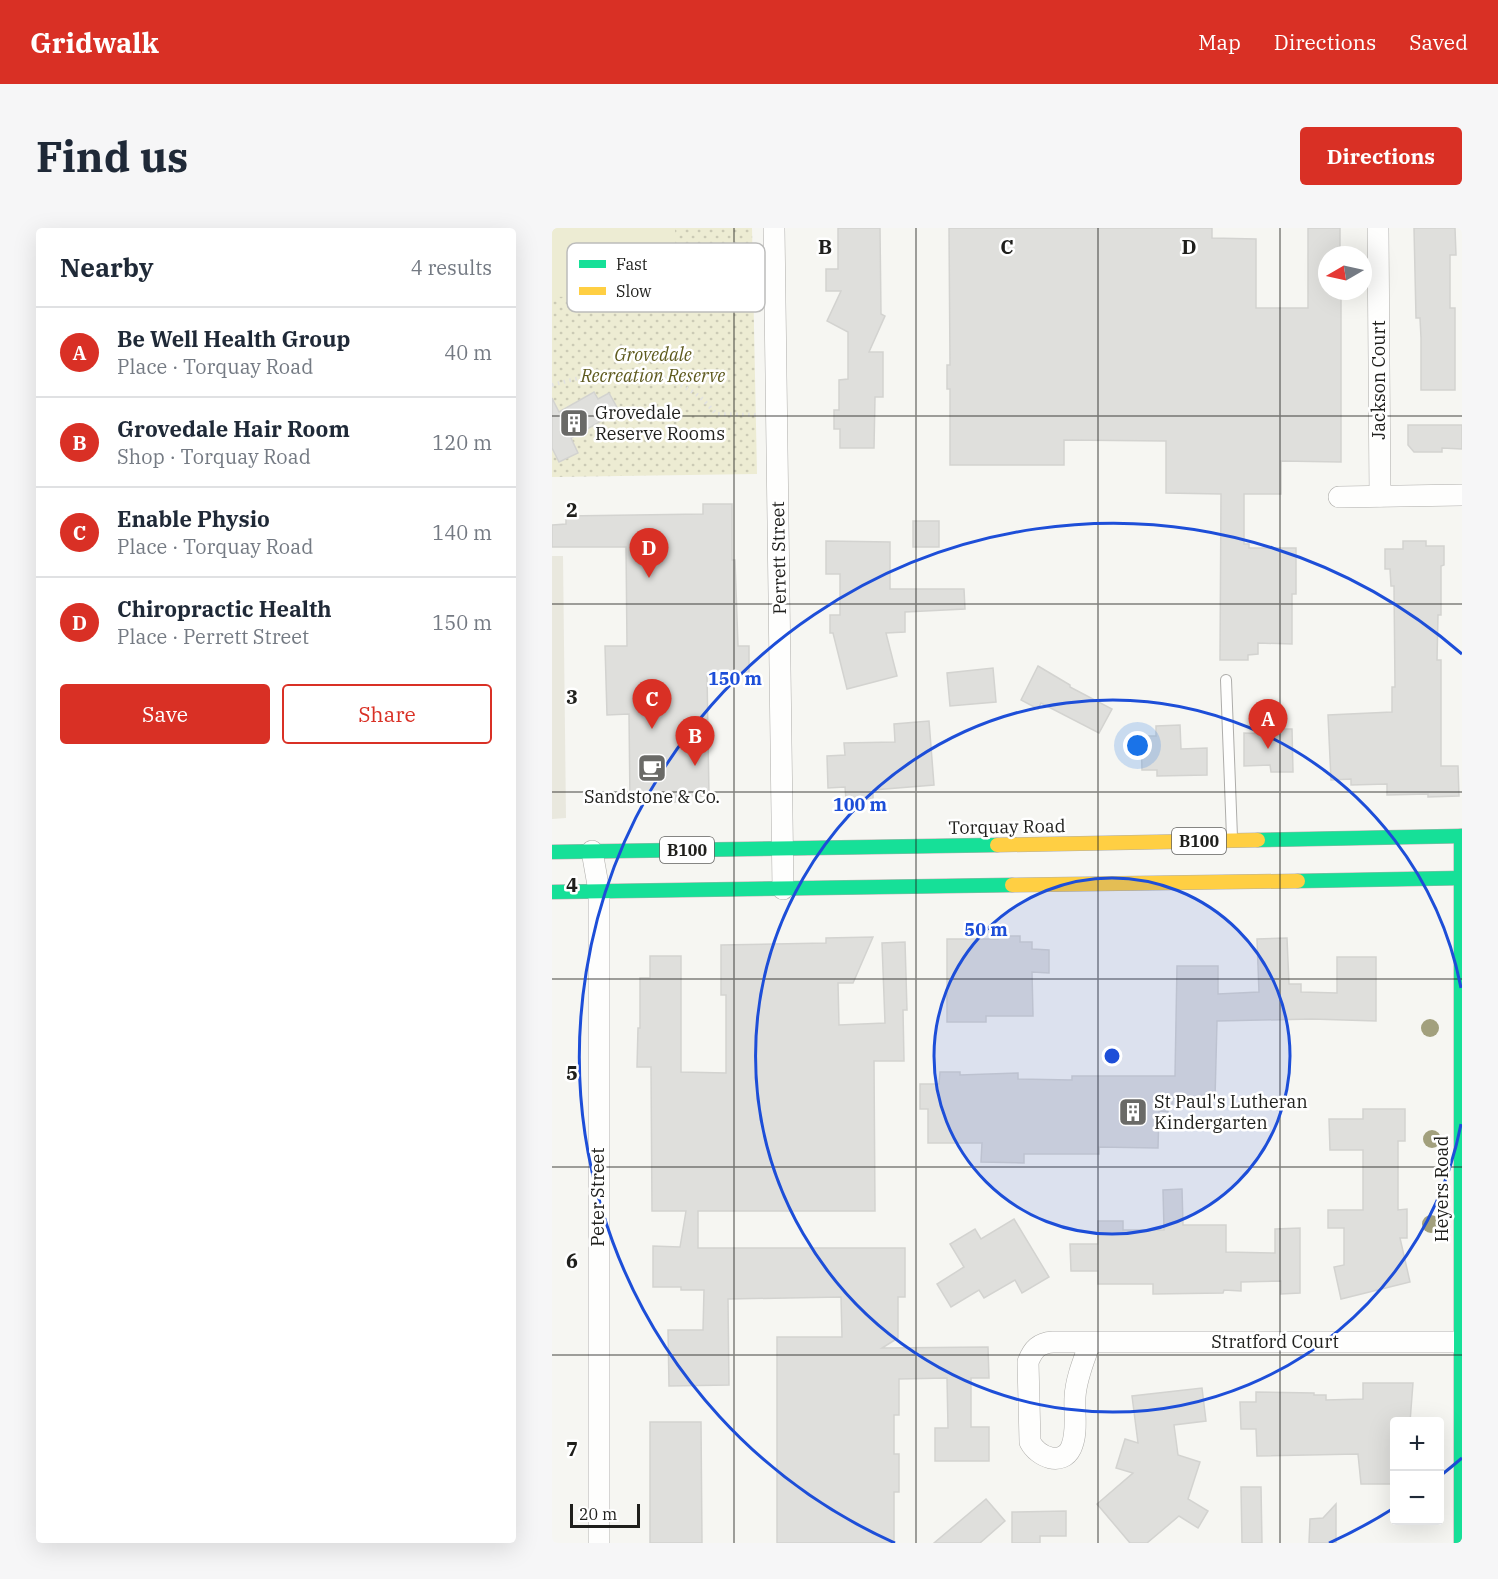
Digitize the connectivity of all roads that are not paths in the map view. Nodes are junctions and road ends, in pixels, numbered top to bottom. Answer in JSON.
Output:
{"nodes":[{"id":1,"x":774,"y":228,"type":"edge"},
{"id":2,"x":1378,"y":228,"type":"edge"},
{"id":3,"x":1462,"y":495,"type":"edge"},
{"id":4,"x":1339,"y":496,"type":"dead end"},
{"id":5,"x":1380,"y":496,"type":"junction"},
{"id":6,"x":1226,"y":680,"type":"dead end"},
{"id":7,"x":1461,"y":836,"type":"edge"},
{"id":8,"x":1232,"y":840,"type":"junction"},
{"id":9,"x":783,"y":849,"type":"junction"},
{"id":10,"x":592,"y":851,"type":"junction"},
{"id":11,"x":552,"y":852,"type":"edge"},
{"id":12,"x":1461,"y":878,"type":"edge"},
{"id":13,"x":783,"y":889,"type":"junction"},
{"id":14,"x":599,"y":891,"type":"junction"},
{"id":15,"x":552,"y":892,"type":"edge"},
{"id":16,"x":1460,"y":1342,"type":"junction"},
{"id":17,"x":1090,"y":1343,"type":"junction"},
{"id":18,"x":1461,"y":1496,"type":"edge"},
{"id":19,"x":599,"y":1543,"type":"edge"},
{"id":20,"x":1461,"y":1543,"type":"edge"}],
"edges":[{"from":1,"to":9,"type":"street","name":"Perrett Street"},
{"from":2,"to":5,"type":"street","name":"Jackson Court"},
{"from":3,"to":5,"type":"street"},
{"from":4,"to":5,"type":"street"},
{"from":6,"to":8,"type":"lane"},
{"from":7,"to":8,"type":"main road","name":"Torquay Road","number":"B100"},
{"from":7,"to":12,"type":"main road","name":"Heyers Road"},
{"from":8,"to":9,"type":"main road","name":"Torquay Road","number":"B100"},
{"from":9,"to":10,"type":"main road","name":"Torquay Road","number":"B100"},
{"from":9,"to":13,"type":"street","name":"Perrett Street"},
{"from":10,"to":11,"type":"main road","name":"Torquay Road","number":"B100"},
{"from":10,"to":14,"type":"street","name":"Peter Street"},
{"from":12,"to":13,"type":"main road","number":"B100"},
{"from":12,"to":16,"type":"main road","name":"Heyers Road"},
{"from":13,"to":14,"type":"main road","number":"B100"},
{"from":14,"to":15,"type":"main road","number":"B100"},
{"from":14,"to":19,"type":"street","name":"Peter Street"},
{"from":16,"to":17,"type":"street","name":"Stratford Court"},
{"from":16,"to":18,"type":"main road","name":"Heyers Road"},
{"from":17,"to":17,"type":"street","name":"Stratford Court"},
{"from":18,"to":20,"type":"main road","name":"Heyers Road"}]}
